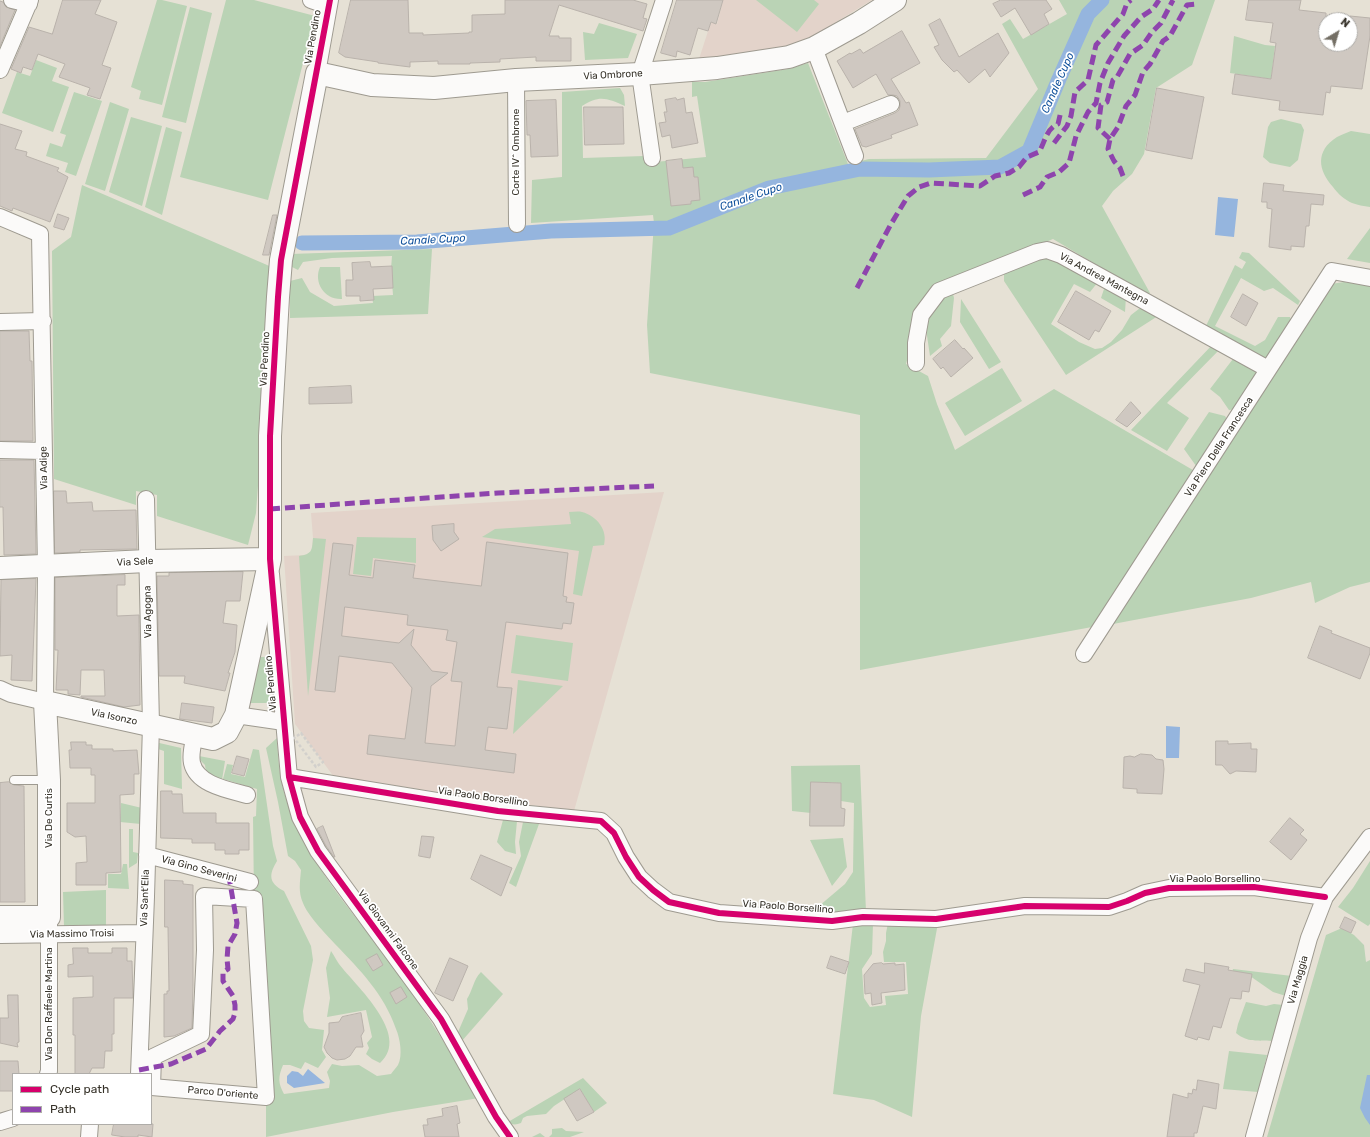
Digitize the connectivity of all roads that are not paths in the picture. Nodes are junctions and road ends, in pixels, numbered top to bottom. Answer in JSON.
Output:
{"nodes":[{"id":1,"x":12,"y":0,"type":"edge"},
{"id":2,"x":311,"y":0,"type":"edge"},
{"id":3,"x":664,"y":0,"type":"edge"},
{"id":4,"x":895,"y":0,"type":"edge"},
{"id":5,"x":30,"y":2,"type":"edge"},
{"id":6,"x":329,"y":3,"type":"edge"},
{"id":7,"x":814,"y":48,"type":"junction"},
{"id":8,"x":0,"y":70,"type":"edge"},
{"id":9,"x":317,"y":73,"type":"junction"},
{"id":10,"x":640,"y":74,"type":"junction"},
{"id":11,"x":516,"y":80,"type":"junction"},
{"id":12,"x":892,"y":104,"type":"dead end"},
{"id":13,"x":843,"y":123,"type":"junction"},
{"id":14,"x":855,"y":156,"type":"dead end"},
{"id":15,"x":652,"y":158,"type":"dead end"},
{"id":16,"x":0,"y":217,"type":"edge"},
{"id":17,"x":517,"y":224,"type":"dead end"},
{"id":18,"x":1370,"y":278,"type":"edge"},
{"id":19,"x":43,"y":321,"type":"junction"},
{"id":20,"x":0,"y":322,"type":"edge"},
{"id":21,"x":916,"y":363,"type":"dead end"},
{"id":22,"x":1268,"y":369,"type":"junction"},
{"id":23,"x":0,"y":450,"type":"edge"},
{"id":24,"x":44,"y":450,"type":"junction"},
{"id":25,"x":146,"y":499,"type":"dead end"},
{"id":26,"x":270,"y":558,"type":"junction"},
{"id":27,"x":147,"y":560,"type":"junction"},
{"id":28,"x":46,"y":566,"type":"junction"},
{"id":29,"x":0,"y":568,"type":"edge"},
{"id":30,"x":1084,"y":654,"type":"dead end"},
{"id":31,"x":0,"y":689,"type":"edge"},
{"id":32,"x":45,"y":702,"type":"junction"},
{"id":33,"x":284,"y":722,"type":"junction"},
{"id":34,"x":232,"y":723,"type":"junction"},
{"id":35,"x":151,"y":725,"type":"junction"},
{"id":36,"x":194,"y":735,"type":"junction"},
{"id":37,"x":289,"y":777,"type":"junction"},
{"id":38,"x":14,"y":780,"type":"dead end"},
{"id":39,"x":49,"y":780,"type":"junction"},
{"id":40,"x":247,"y":795,"type":"dead end"},
{"id":41,"x":1370,"y":837,"type":"edge"},
{"id":42,"x":147,"y":855,"type":"junction"},
{"id":43,"x":250,"y":882,"type":"dead end"},
{"id":44,"x":204,"y":896,"type":"joint"},
{"id":45,"x":1325,"y":898,"type":"junction"},
{"id":46,"x":0,"y":917,"type":"edge"},
{"id":47,"x":49,"y":925,"type":"junction"},
{"id":48,"x":144,"y":933,"type":"junction"},
{"id":49,"x":0,"y":935,"type":"edge"},
{"id":50,"x":139,"y":1072,"type":"edge"},
{"id":51,"x":48,"y":1073,"type":"edge"},
{"id":52,"x":12,"y":1118,"type":"edge"},
{"id":53,"x":0,"y":1122,"type":"edge"},
{"id":54,"x":90,"y":1125,"type":"edge"},
{"id":55,"x":89,"y":1137,"type":"edge"},
{"id":56,"x":510,"y":1137,"type":"edge"},
{"id":57,"x":1254,"y":1137,"type":"edge"}],
"edges":[{"from":1,"to":5,"type":"street"},
{"from":2,"to":6,"type":"street"},
{"from":3,"to":10,"type":"street"},
{"from":4,"to":7,"type":"street","name":"Via Ombrone"},
{"from":5,"to":8,"type":"street"},
{"from":6,"to":9,"type":"street","name":"Via Pendino"},
{"from":7,"to":10,"type":"street","name":"Via Ombrone"},
{"from":7,"to":13,"type":"street"},
{"from":9,"to":11,"type":"street","name":"Via Ombrone"},
{"from":9,"to":26,"type":"street","name":"Via Pendino"},
{"from":10,"to":11,"type":"street","name":"Via Ombrone"},
{"from":10,"to":15,"type":"street"},
{"from":11,"to":17,"type":"street","name":"Corte IV^ Ombrone"},
{"from":12,"to":13,"type":"street"},
{"from":13,"to":14,"type":"street"},
{"from":16,"to":19,"type":"street","name":"Via Adige"},
{"from":18,"to":22,"type":"street","name":"Via Piero Della Francesca"},
{"from":19,"to":20,"type":"street"},
{"from":19,"to":24,"type":"street","name":"Via Adige"},
{"from":21,"to":22,"type":"street","name":"Via Andrea Mantegna"},
{"from":22,"to":30,"type":"street","name":"Via Piero Della Francesca"},
{"from":23,"to":24,"type":"street"},
{"from":24,"to":28,"type":"street","name":"Via Adige"},
{"from":25,"to":27,"type":"street","name":"Via Agogna"},
{"from":26,"to":27,"type":"street","name":"Via Sele"},
{"from":26,"to":33,"type":"street","name":"Via Pendino"},
{"from":26,"to":34,"type":"street","name":"Via Pendino"},
{"from":27,"to":28,"type":"street","name":"Via Sele"},
{"from":27,"to":35,"type":"street","name":"Via Agogna"},
{"from":28,"to":29,"type":"street","name":"Via Sele"},
{"from":28,"to":32,"type":"street","name":"Via Adige"},
{"from":31,"to":32,"type":"street","name":"Via Isonzo"},
{"from":32,"to":35,"type":"street","name":"Via Isonzo"},
{"from":32,"to":39,"type":"street","name":"Via De Curtis"},
{"from":33,"to":34,"type":"street","name":"Via Pendino"},
{"from":33,"to":37,"type":"street","name":"Via Giovanni Falcone"},
{"from":34,"to":36,"type":"street","name":"Via Isonzo"},
{"from":35,"to":36,"type":"street","name":"Via Isonzo"},
{"from":35,"to":42,"type":"street","name":"Via Sant'Elia"},
{"from":36,"to":40,"type":"street"},
{"from":37,"to":45,"type":"street","name":"Via Paolo Borsellino"},
{"from":37,"to":56,"type":"street","name":"Via Giovanni Falcone"},
{"from":38,"to":39,"type":"lane"},
{"from":39,"to":47,"type":"street","name":"Via De Curtis"},
{"from":41,"to":45,"type":"street","name":"Via Maggia"},
{"from":42,"to":43,"type":"street","name":"Via Gino Severini"},
{"from":42,"to":48,"type":"street","name":"Via Sant'Elia"},
{"from":44,"to":44,"type":"street","name":"Parco D'oriente"},
{"from":45,"to":57,"type":"street","name":"Via Maggia"},
{"from":46,"to":47,"type":"street","name":"Via Massimo Troisi"},
{"from":47,"to":48,"type":"street","name":"Via Massimo Troisi"},
{"from":47,"to":49,"type":"street","name":"Via Massimo Troisi"},
{"from":47,"to":51,"type":"street","name":"Via Don Raffaele Martina"},
{"from":48,"to":50,"type":"street","name":"Via Sant'Elia"},
{"from":52,"to":53,"type":"street"},
{"from":54,"to":55,"type":"street"}]}
